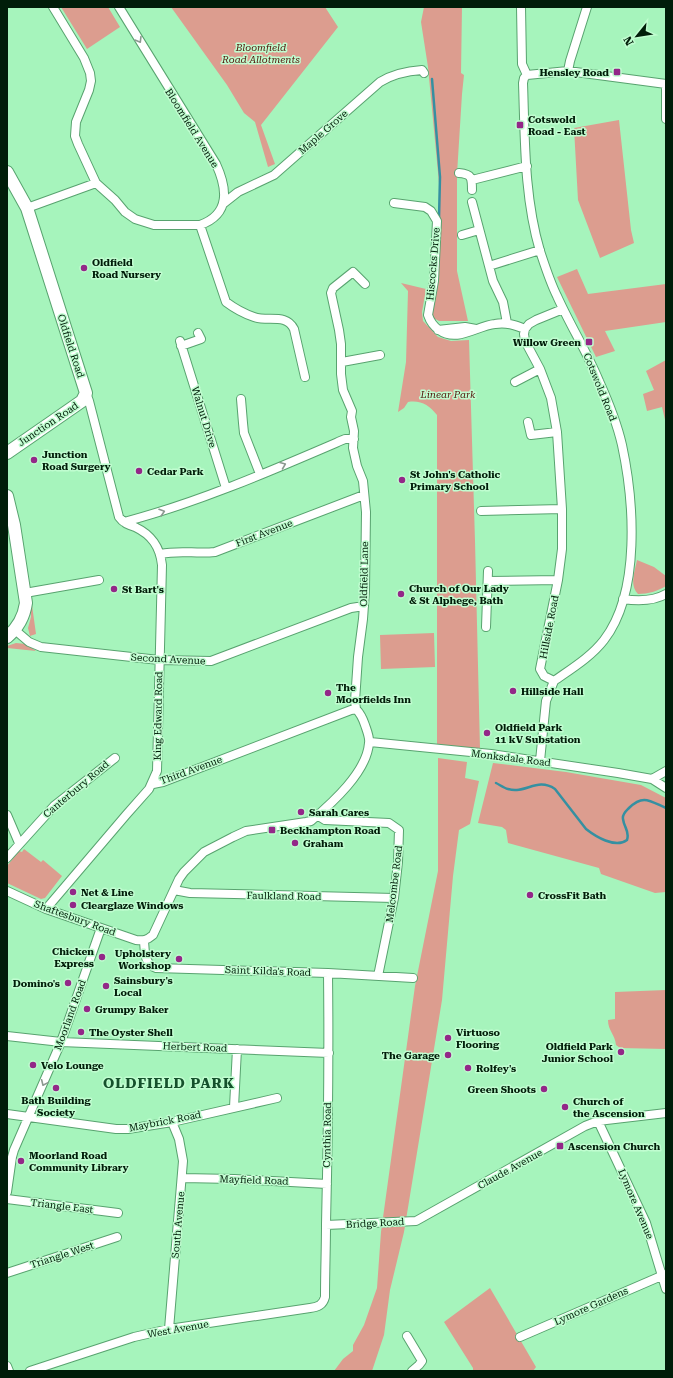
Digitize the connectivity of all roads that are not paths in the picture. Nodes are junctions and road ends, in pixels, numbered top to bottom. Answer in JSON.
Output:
{"nodes":[{"id":1,"x":54,"y":7,"type":"edge"},
{"id":2,"x":119,"y":7,"type":"edge"},
{"id":3,"x":522,"y":7,"type":"edge"},
{"id":4,"x":587,"y":7,"type":"edge"},
{"id":5,"x":568,"y":71,"type":"junction"},
{"id":6,"x":424,"y":73,"type":"dead end"},
{"id":7,"x":526,"y":75,"type":"junction"},
{"id":8,"x":666,"y":84,"type":"edge"},
{"id":9,"x":666,"y":120,"type":"edge"},
{"id":10,"x":526,"y":166,"type":"junction"},
{"id":11,"x":7,"y":172,"type":"edge"},
{"id":12,"x":459,"y":172,"type":"dead end"},
{"id":13,"x":472,"y":180,"type":"junction"},
{"id":14,"x":96,"y":182,"type":"junction"},
{"id":15,"x":472,"y":190,"type":"dead end"},
{"id":16,"x":472,"y":202,"type":"dead end"},
{"id":17,"x":224,"y":203,"type":"junction"},
{"id":18,"x":394,"y":203,"type":"dead end"},
{"id":19,"x":27,"y":208,"type":"junction"},
{"id":20,"x":200,"y":225,"type":"junction"},
{"id":21,"x":479,"y":230,"type":"junction"},
{"id":22,"x":462,"y":235,"type":"dead end"},
{"id":23,"x":540,"y":250,"type":"junction"},
{"id":24,"x":489,"y":266,"type":"junction"},
{"id":25,"x":365,"y":284,"type":"dead end"},
{"id":26,"x":563,"y":309,"type":"junction"},
{"id":27,"x":507,"y":323,"type":"junction"},
{"id":28,"x":525,"y":328,"type":"junction"},
{"id":29,"x":198,"y":333,"type":"dead end"},
{"id":30,"x":380,"y":355,"type":"dead end"},
{"id":31,"x":342,"y":362,"type":"junction"},
{"id":32,"x":540,"y":369,"type":"junction"},
{"id":33,"x":305,"y":377,"type":"dead end"},
{"id":34,"x":515,"y":382,"type":"dead end"},
{"id":35,"x":86,"y":393,"type":"junction"},
{"id":36,"x":240,"y":400,"type":"dead end"},
{"id":37,"x":528,"y":422,"type":"dead end"},
{"id":38,"x":557,"y":432,"type":"junction"},
{"id":39,"x":354,"y":439,"type":"junction"},
{"id":40,"x":7,"y":452,"type":"edge"},
{"id":41,"x":260,"y":474,"type":"junction"},
{"id":42,"x":226,"y":488,"type":"junction"},
{"id":43,"x":364,"y":495,"type":"junction"},
{"id":44,"x":7,"y":496,"type":"edge"},
{"id":45,"x":562,"y":509,"type":"junction"},
{"id":46,"x":481,"y":511,"type":"dead end"},
{"id":47,"x":124,"y":522,"type":"junction"},
{"id":48,"x":161,"y":554,"type":"junction"},
{"id":49,"x":488,"y":571,"type":"dead end"},
{"id":50,"x":99,"y":580,"type":"dead end"},
{"id":51,"x":558,"y":580,"type":"junction"},
{"id":52,"x":488,"y":581,"type":"junction"},
{"id":53,"x":25,"y":592,"type":"junction"},
{"id":54,"x":666,"y":594,"type":"edge"},
{"id":55,"x":624,"y":599,"type":"junction"},
{"id":56,"x":364,"y":606,"type":"junction"},
{"id":57,"x":486,"y":627,"type":"dead end"},
{"id":58,"x":11,"y":634,"type":"edge"},
{"id":59,"x":159,"y":660,"type":"junction"},
{"id":60,"x":554,"y":681,"type":"junction"},
{"id":61,"x":358,"y":711,"type":"junction"},
{"id":62,"x":370,"y":742,"type":"junction"},
{"id":63,"x":115,"y":758,"type":"dead end"},
{"id":64,"x":540,"y":761,"type":"junction"},
{"id":65,"x":666,"y":771,"type":"edge"},
{"id":66,"x":652,"y":779,"type":"junction"},
{"id":67,"x":153,"y":784,"type":"junction"},
{"id":68,"x":666,"y":788,"type":"edge"},
{"id":69,"x":316,"y":815,"type":"junction"},
{"id":70,"x":7,"y":816,"type":"edge"},
{"id":71,"x":19,"y":843,"type":"junction"},
{"id":72,"x":7,"y":858,"type":"edge"},
{"id":73,"x":174,"y":890,"type":"junction"},
{"id":74,"x":7,"y":891,"type":"edge"},
{"id":75,"x":394,"y":898,"type":"junction"},
{"id":76,"x":46,"y":908,"type":"junction"},
{"id":77,"x":102,"y":928,"type":"junction"},
{"id":78,"x":144,"y":941,"type":"junction"},
{"id":79,"x":328,"y":973,"type":"junction"},
{"id":80,"x":378,"y":976,"type":"junction"},
{"id":81,"x":413,"y":978,"type":"dead end"},
{"id":82,"x":7,"y":1036,"type":"edge"},
{"id":83,"x":61,"y":1042,"type":"junction"},
{"id":84,"x":237,"y":1049,"type":"junction"},
{"id":85,"x":329,"y":1053,"type":"junction"},
{"id":86,"x":277,"y":1098,"type":"dead end"},
{"id":87,"x":234,"y":1107,"type":"junction"},
{"id":88,"x":666,"y":1113,"type":"edge"},
{"id":89,"x":7,"y":1114,"type":"edge"},
{"id":90,"x":29,"y":1117,"type":"junction"},
{"id":91,"x":598,"y":1121,"type":"junction"},
{"id":92,"x":172,"y":1122,"type":"junction"},
{"id":93,"x":182,"y":1178,"type":"junction"},
{"id":94,"x":326,"y":1184,"type":"junction"},
{"id":95,"x":7,"y":1192,"type":"edge"},
{"id":96,"x":7,"y":1199,"type":"edge"},
{"id":97,"x":118,"y":1213,"type":"dead end"},
{"id":98,"x":422,"y":1217,"type":"joint"},
{"id":99,"x":326,"y":1225,"type":"junction"},
{"id":100,"x":117,"y":1237,"type":"dead end"},
{"id":101,"x":7,"y":1273,"type":"edge"},
{"id":102,"x":664,"y":1274,"type":"edge"},
{"id":103,"x":666,"y":1289,"type":"edge"},
{"id":104,"x":325,"y":1297,"type":"joint"},
{"id":105,"x":169,"y":1329,"type":"junction"},
{"id":106,"x":407,"y":1336,"type":"dead end"},
{"id":107,"x":520,"y":1337,"type":"dead end"},
{"id":108,"x":7,"y":1366,"type":"edge"},
{"id":109,"x":9,"y":1371,"type":"edge"},
{"id":110,"x":30,"y":1371,"type":"edge"},
{"id":111,"x":412,"y":1371,"type":"edge"}],
"edges":[{"from":1,"to":14,"type":"street"},
{"from":2,"to":17,"type":"street","name":"Bloomfield Avenue","one_way":true},
{"from":3,"to":7,"type":"street","name":"Cotswold Road"},
{"from":4,"to":5,"type":"street"},
{"from":5,"to":7,"type":"street"},
{"from":5,"to":8,"type":"street"},
{"from":6,"to":17,"type":"street","name":"Maple Grove"},
{"from":7,"to":10,"type":"street","name":"Cotswold Road"},
{"from":8,"to":9,"type":"street"},
{"from":10,"to":13,"type":"street"},
{"from":10,"to":23,"type":"street","name":"Cotswold Road"},
{"from":11,"to":19,"type":"main road","name":"Oldfield Road"},
{"from":12,"to":13,"type":"street"},
{"from":13,"to":15,"type":"street"},
{"from":14,"to":19,"type":"street"},
{"from":14,"to":20,"type":"street"},
{"from":16,"to":21,"type":"street"},
{"from":17,"to":20,"type":"street"},
{"from":18,"to":27,"type":"street","name":"Hiscocks Drive"},
{"from":19,"to":35,"type":"main road","name":"Oldfield Road"},
{"from":20,"to":33,"type":"street"},
{"from":21,"to":22,"type":"street"},
{"from":21,"to":24,"type":"street"},
{"from":23,"to":24,"type":"street"},
{"from":23,"to":26,"type":"street","name":"Cotswold Road"},
{"from":24,"to":27,"type":"street"},
{"from":25,"to":31,"type":"street"},
{"from":26,"to":28,"type":"street"},
{"from":26,"to":55,"type":"street","name":"Cotswold Road"},
{"from":27,"to":28,"type":"street","name":"Hiscocks Drive"},
{"from":28,"to":32,"type":"street","name":"Hillside Road"},
{"from":29,"to":42,"type":"street","name":"Walnut Drive"},
{"from":30,"to":31,"type":"street"},
{"from":31,"to":39,"type":"street","name":"Oldfield Lane"},
{"from":32,"to":34,"type":"street"},
{"from":32,"to":38,"type":"street","name":"Hillside Road"},
{"from":35,"to":40,"type":"main road","name":"Junction Road"},
{"from":35,"to":47,"type":"street","name":"Oldfield Road"},
{"from":36,"to":41,"type":"street"},
{"from":37,"to":38,"type":"street"},
{"from":38,"to":45,"type":"street","name":"Hillside Road"},
{"from":41,"to":39,"type":"street","one_way":true},
{"from":39,"to":43,"type":"street","name":"Oldfield Lane"},
{"from":41,"to":42,"type":"street"},
{"from":47,"to":42,"type":"street","one_way":true},
{"from":43,"to":48,"type":"street","name":"First Avenue"},
{"from":43,"to":56,"type":"street","name":"Oldfield Lane"},
{"from":44,"to":53,"type":"main road"},
{"from":45,"to":46,"type":"street"},
{"from":45,"to":51,"type":"street","name":"Hillside Road"},
{"from":47,"to":48,"type":"street"},
{"from":48,"to":59,"type":"street","name":"King Edward Road"},
{"from":49,"to":52,"type":"street"},
{"from":50,"to":53,"type":"street"},
{"from":51,"to":52,"type":"street","name":"Hillside Road"},
{"from":51,"to":60,"type":"street","name":"Hillside Road"},
{"from":52,"to":57,"type":"street"},
{"from":53,"to":58,"type":"main road"},
{"from":54,"to":55,"type":"street"},
{"from":55,"to":60,"type":"street","name":"Cotswold Road"},
{"from":56,"to":59,"type":"street","name":"Second Avenue"},
{"from":56,"to":61,"type":"street","name":"Oldfield Lane"},
{"from":58,"to":59,"type":"street","name":"Second Avenue"},
{"from":59,"to":67,"type":"street","name":"King Edward Road"},
{"from":60,"to":64,"type":"street"},
{"from":61,"to":62,"type":"street"},
{"from":61,"to":67,"type":"street","name":"Third Avenue"},
{"from":62,"to":64,"type":"street","name":"Monksdale Road"},
{"from":62,"to":69,"type":"street"},
{"from":63,"to":71,"type":"street","name":"Canterbury Road"},
{"from":64,"to":66,"type":"street","name":"Monksdale Road"},
{"from":65,"to":66,"type":"street"},
{"from":66,"to":68,"type":"street","name":"Monksdale Road"},
{"from":67,"to":76,"type":"street","name":"Third Avenue"},
{"from":69,"to":73,"type":"street"},
{"from":69,"to":75,"type":"street","name":"Melcombe Road"},
{"from":70,"to":71,"type":"street"},
{"from":71,"to":72,"type":"street","name":"Canterbury Road"},
{"from":73,"to":75,"type":"street","name":"Faulkland Road"},
{"from":73,"to":78,"type":"street"},
{"from":74,"to":76,"type":"street","name":"Shaftesbury Road"},
{"from":75,"to":80,"type":"street","name":"Melcombe Road"},
{"from":76,"to":77,"type":"street","name":"Shaftesbury Road"},
{"from":77,"to":78,"type":"street","name":"Shaftesbury Road"},
{"from":77,"to":83,"type":"street","name":"Moorland Road"},
{"from":78,"to":79,"type":"street","name":"Saint Kilda's Road"},
{"from":79,"to":80,"type":"street","name":"Saint Kilda's Road"},
{"from":79,"to":85,"type":"street","name":"Cynthia Road"},
{"from":80,"to":81,"type":"street","name":"Saint Kilda's Road"},
{"from":82,"to":83,"type":"street","name":"Herbert Road"},
{"from":83,"to":84,"type":"street","name":"Herbert Road"},
{"from":83,"to":90,"type":"street","name":"Moorland Road","one_way":true},
{"from":84,"to":85,"type":"street","name":"Herbert Road"},
{"from":84,"to":87,"type":"street"},
{"from":85,"to":94,"type":"street","name":"Cynthia Road"},
{"from":86,"to":87,"type":"street","name":"Maybrick Road"},
{"from":87,"to":92,"type":"street","name":"Maybrick Road"},
{"from":88,"to":91,"type":"street","name":"Claude Avenue"},
{"from":89,"to":90,"type":"street","name":"Maybrick Road"},
{"from":90,"to":92,"type":"street","name":"Maybrick Road"},
{"from":90,"to":95,"type":"street","name":"Moorland Road"},
{"from":91,"to":98,"type":"street","name":"Claude Avenue"},
{"from":91,"to":102,"type":"street","name":"Lymore Avenue"},
{"from":92,"to":93,"type":"street","name":"South Avenue"},
{"from":93,"to":94,"type":"street","name":"Mayfield Road"},
{"from":93,"to":105,"type":"street","name":"South Avenue"},
{"from":94,"to":99,"type":"street","name":"Cynthia Road"},
{"from":96,"to":97,"type":"street","name":"Triangle East"},
{"from":98,"to":99,"type":"street","name":"Bridge Road"},
{"from":99,"to":104,"type":"street","name":"Cynthia Road"},
{"from":100,"to":101,"type":"street","name":"Triangle West"},
{"from":102,"to":103,"type":"street","name":"Lymore Avenue"},
{"from":102,"to":107,"type":"street","name":"Lymore Gardens"},
{"from":104,"to":105,"type":"street","name":"West Avenue"},
{"from":105,"to":110,"type":"street","name":"West Avenue"},
{"from":106,"to":111,"type":"street"},
{"from":108,"to":109,"type":"street"}]}
